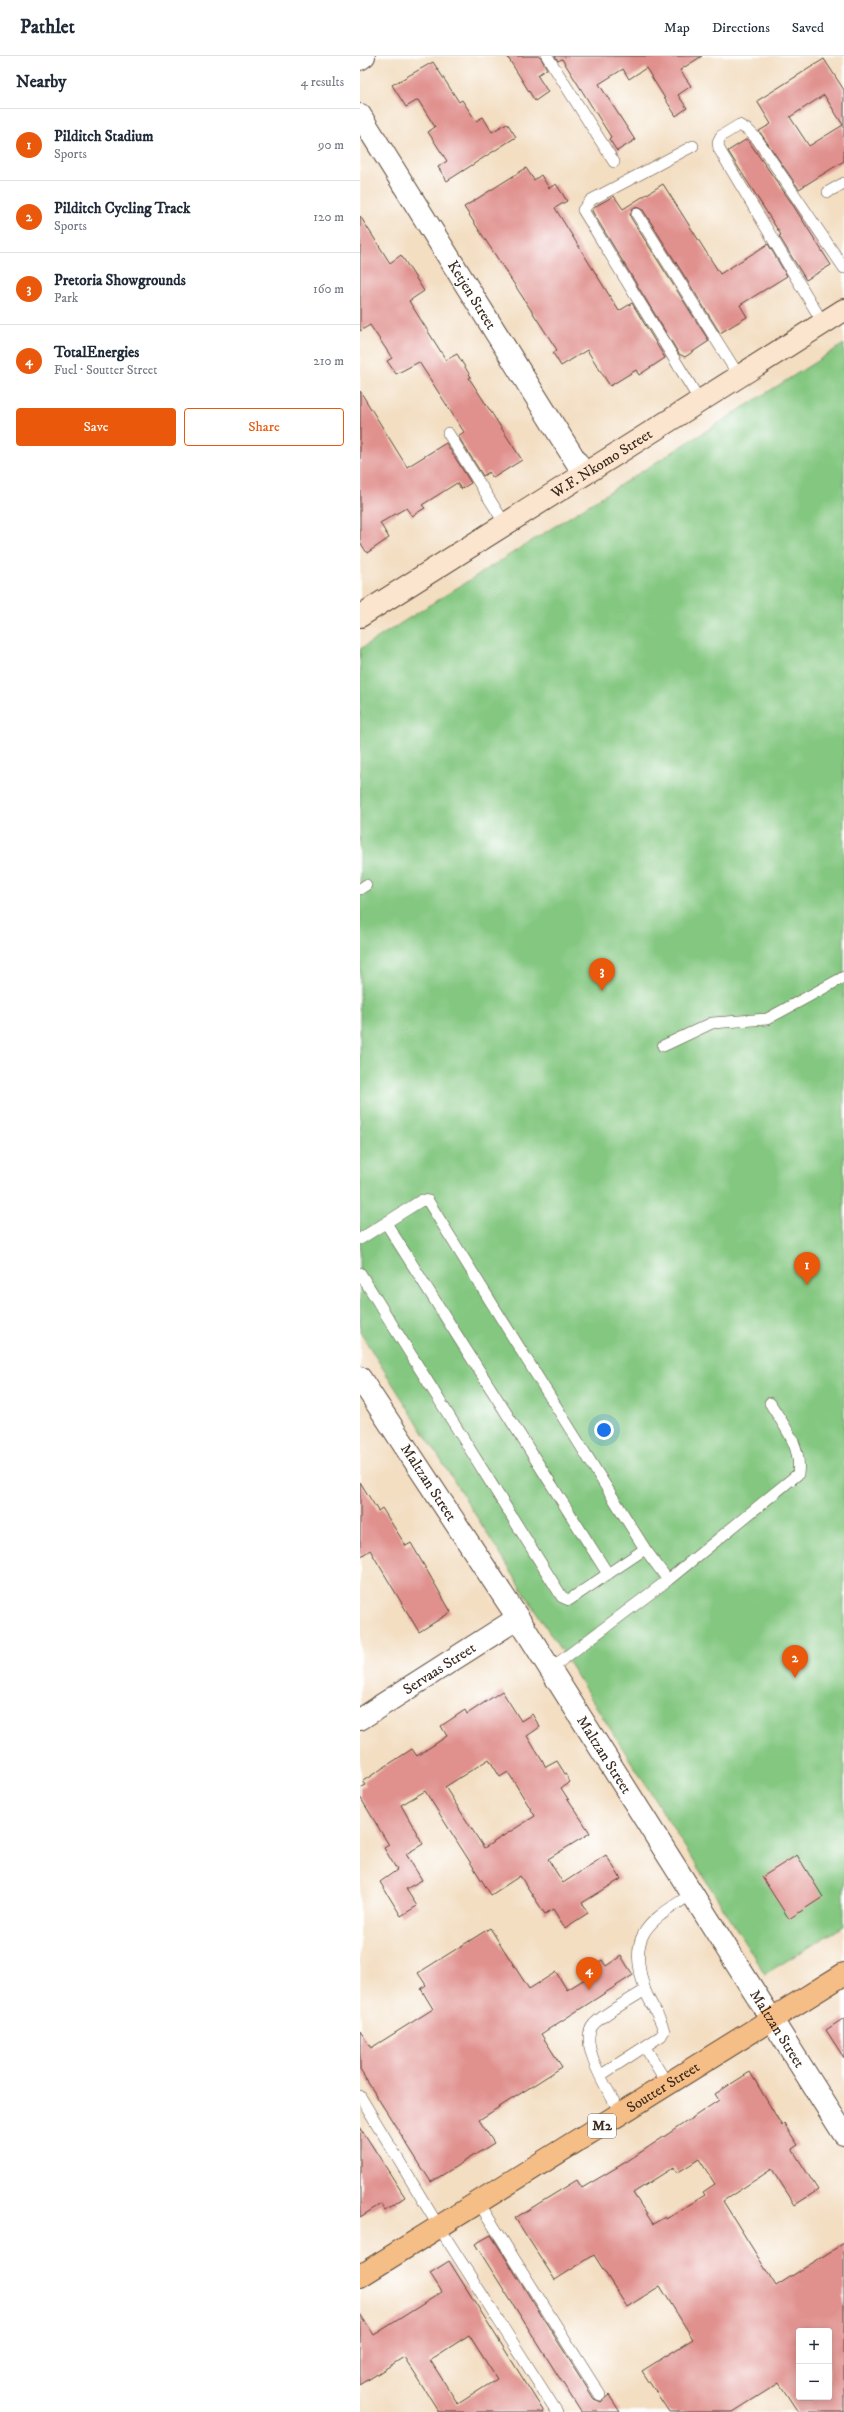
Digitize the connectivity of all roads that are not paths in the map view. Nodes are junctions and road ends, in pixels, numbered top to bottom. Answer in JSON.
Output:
{"nodes":[{"id":1,"x":364,"y":56,"type":"edge"},
{"id":2,"x":547,"y":56,"type":"edge"},
{"id":3,"x":360,"y":59,"type":"edge"},
{"id":4,"x":360,"y":116,"type":"edge"},
{"id":5,"x":692,"y":146,"type":"dead end"},
{"id":6,"x":614,"y":162,"type":"dead end"},
{"id":7,"x":844,"y":183,"type":"edge"},
{"id":8,"x":828,"y":192,"type":"dead end"},
{"id":9,"x":637,"y":214,"type":"dead end"},
{"id":10,"x":844,"y":268,"type":"edge"},
{"id":11,"x":844,"y":310,"type":"edge"},
{"id":12,"x":823,"y":323,"type":"junction"},
{"id":13,"x":739,"y":376,"type":"junction"},
{"id":14,"x":700,"y":401,"type":"junction"},
{"id":15,"x":448,"y":433,"type":"dead end"},
{"id":16,"x":584,"y":474,"type":"junction"},
{"id":17,"x":505,"y":524,"type":"junction"},
{"id":18,"x":360,"y":616,"type":"edge"},
{"id":19,"x":844,"y":977,"type":"edge"},
{"id":20,"x":663,"y":1046,"type":"dead end"},
{"id":21,"x":386,"y":1223,"type":"junction"},
{"id":22,"x":360,"y":1239,"type":"edge"},
{"id":23,"x":360,"y":1272,"type":"edge"},
{"id":24,"x":360,"y":1378,"type":"edge"},
{"id":25,"x":770,"y":1403,"type":"dead end"},
{"id":26,"x":645,"y":1548,"type":"junction"},
{"id":27,"x":608,"y":1574,"type":"junction"},
{"id":28,"x":668,"y":1580,"type":"junction"},
{"id":29,"x":518,"y":1618,"type":"junction"},
{"id":30,"x":550,"y":1669,"type":"junction"},
{"id":31,"x":360,"y":1719,"type":"edge"},
{"id":32,"x":693,"y":1893,"type":"junction"},
{"id":33,"x":844,"y":1974,"type":"edge"},
{"id":34,"x":645,"y":1990,"type":"junction"},
{"id":35,"x":773,"y":2020,"type":"junction"},
{"id":36,"x":645,"y":2046,"type":"junction"},
{"id":37,"x":601,"y":2075,"type":"junction"},
{"id":38,"x":668,"y":2085,"type":"junction"},
{"id":39,"x":360,"y":2096,"type":"edge"},
{"id":40,"x":621,"y":2114,"type":"junction"},
{"id":41,"x":844,"y":2134,"type":"edge"},
{"id":42,"x":479,"y":2203,"type":"junction"},
{"id":43,"x":440,"y":2227,"type":"junction"},
{"id":44,"x":360,"y":2276,"type":"edge"},
{"id":45,"x":600,"y":2394,"type":"dead end"},
{"id":46,"x":557,"y":2412,"type":"edge"}],
"edges":[{"from":1,"to":3,"type":"street"},
{"from":2,"to":6,"type":"lane"},
{"from":4,"to":16,"type":"street","name":"Ketjen Street"},
{"from":5,"to":14,"type":"lane"},
{"from":7,"to":8,"type":"lane"},
{"from":9,"to":13,"type":"lane"},
{"from":10,"to":12,"type":"lane"},
{"from":11,"to":12,"type":"main road","name":"W.F. Nkomo Street"},
{"from":12,"to":13,"type":"main road","name":"W.F. Nkomo Street"},
{"from":13,"to":14,"type":"main road","name":"W.F. Nkomo Street"},
{"from":14,"to":16,"type":"main road","name":"W.F. Nkomo Street"},
{"from":15,"to":17,"type":"lane"},
{"from":16,"to":17,"type":"main road","name":"W.F. Nkomo Street"},
{"from":17,"to":18,"type":"main road","name":"W.F. Nkomo Street"},
{"from":19,"to":20,"type":"lane"},
{"from":21,"to":22,"type":"lane"},
{"from":21,"to":26,"type":"lane"},
{"from":21,"to":27,"type":"lane"},
{"from":23,"to":27,"type":"lane"},
{"from":24,"to":29,"type":"street","name":"Maltzan Street"},
{"from":25,"to":28,"type":"lane"},
{"from":26,"to":27,"type":"lane"},
{"from":26,"to":28,"type":"lane"},
{"from":28,"to":30,"type":"lane"},
{"from":29,"to":30,"type":"street","name":"Maltzan Street"},
{"from":29,"to":31,"type":"street","name":"Servaas Street"},
{"from":30,"to":32,"type":"street","name":"Maltzan Street"},
{"from":32,"to":34,"type":"lane"},
{"from":32,"to":35,"type":"street","name":"Maltzan Street"},
{"from":33,"to":35,"type":"main road","name":"Soutter Street","number":"M2"},
{"from":34,"to":36,"type":"lane"},
{"from":34,"to":37,"type":"lane"},
{"from":35,"to":38,"type":"main road","name":"Soutter Street","number":"M2"},
{"from":35,"to":41,"type":"street","name":"Maltzan Street"},
{"from":36,"to":37,"type":"lane"},
{"from":36,"to":38,"type":"lane"},
{"from":37,"to":40,"type":"lane"},
{"from":38,"to":40,"type":"main road","name":"Soutter Street","number":"M2"},
{"from":39,"to":43,"type":"lane"},
{"from":40,"to":42,"type":"main road","name":"Soutter Street","number":"M2"},
{"from":42,"to":43,"type":"main road","name":"Soutter Street","number":"M2"},
{"from":42,"to":45,"type":"lane"},
{"from":43,"to":44,"type":"main road","name":"Soutter Street","number":"M2"},
{"from":43,"to":46,"type":"lane"}]}
